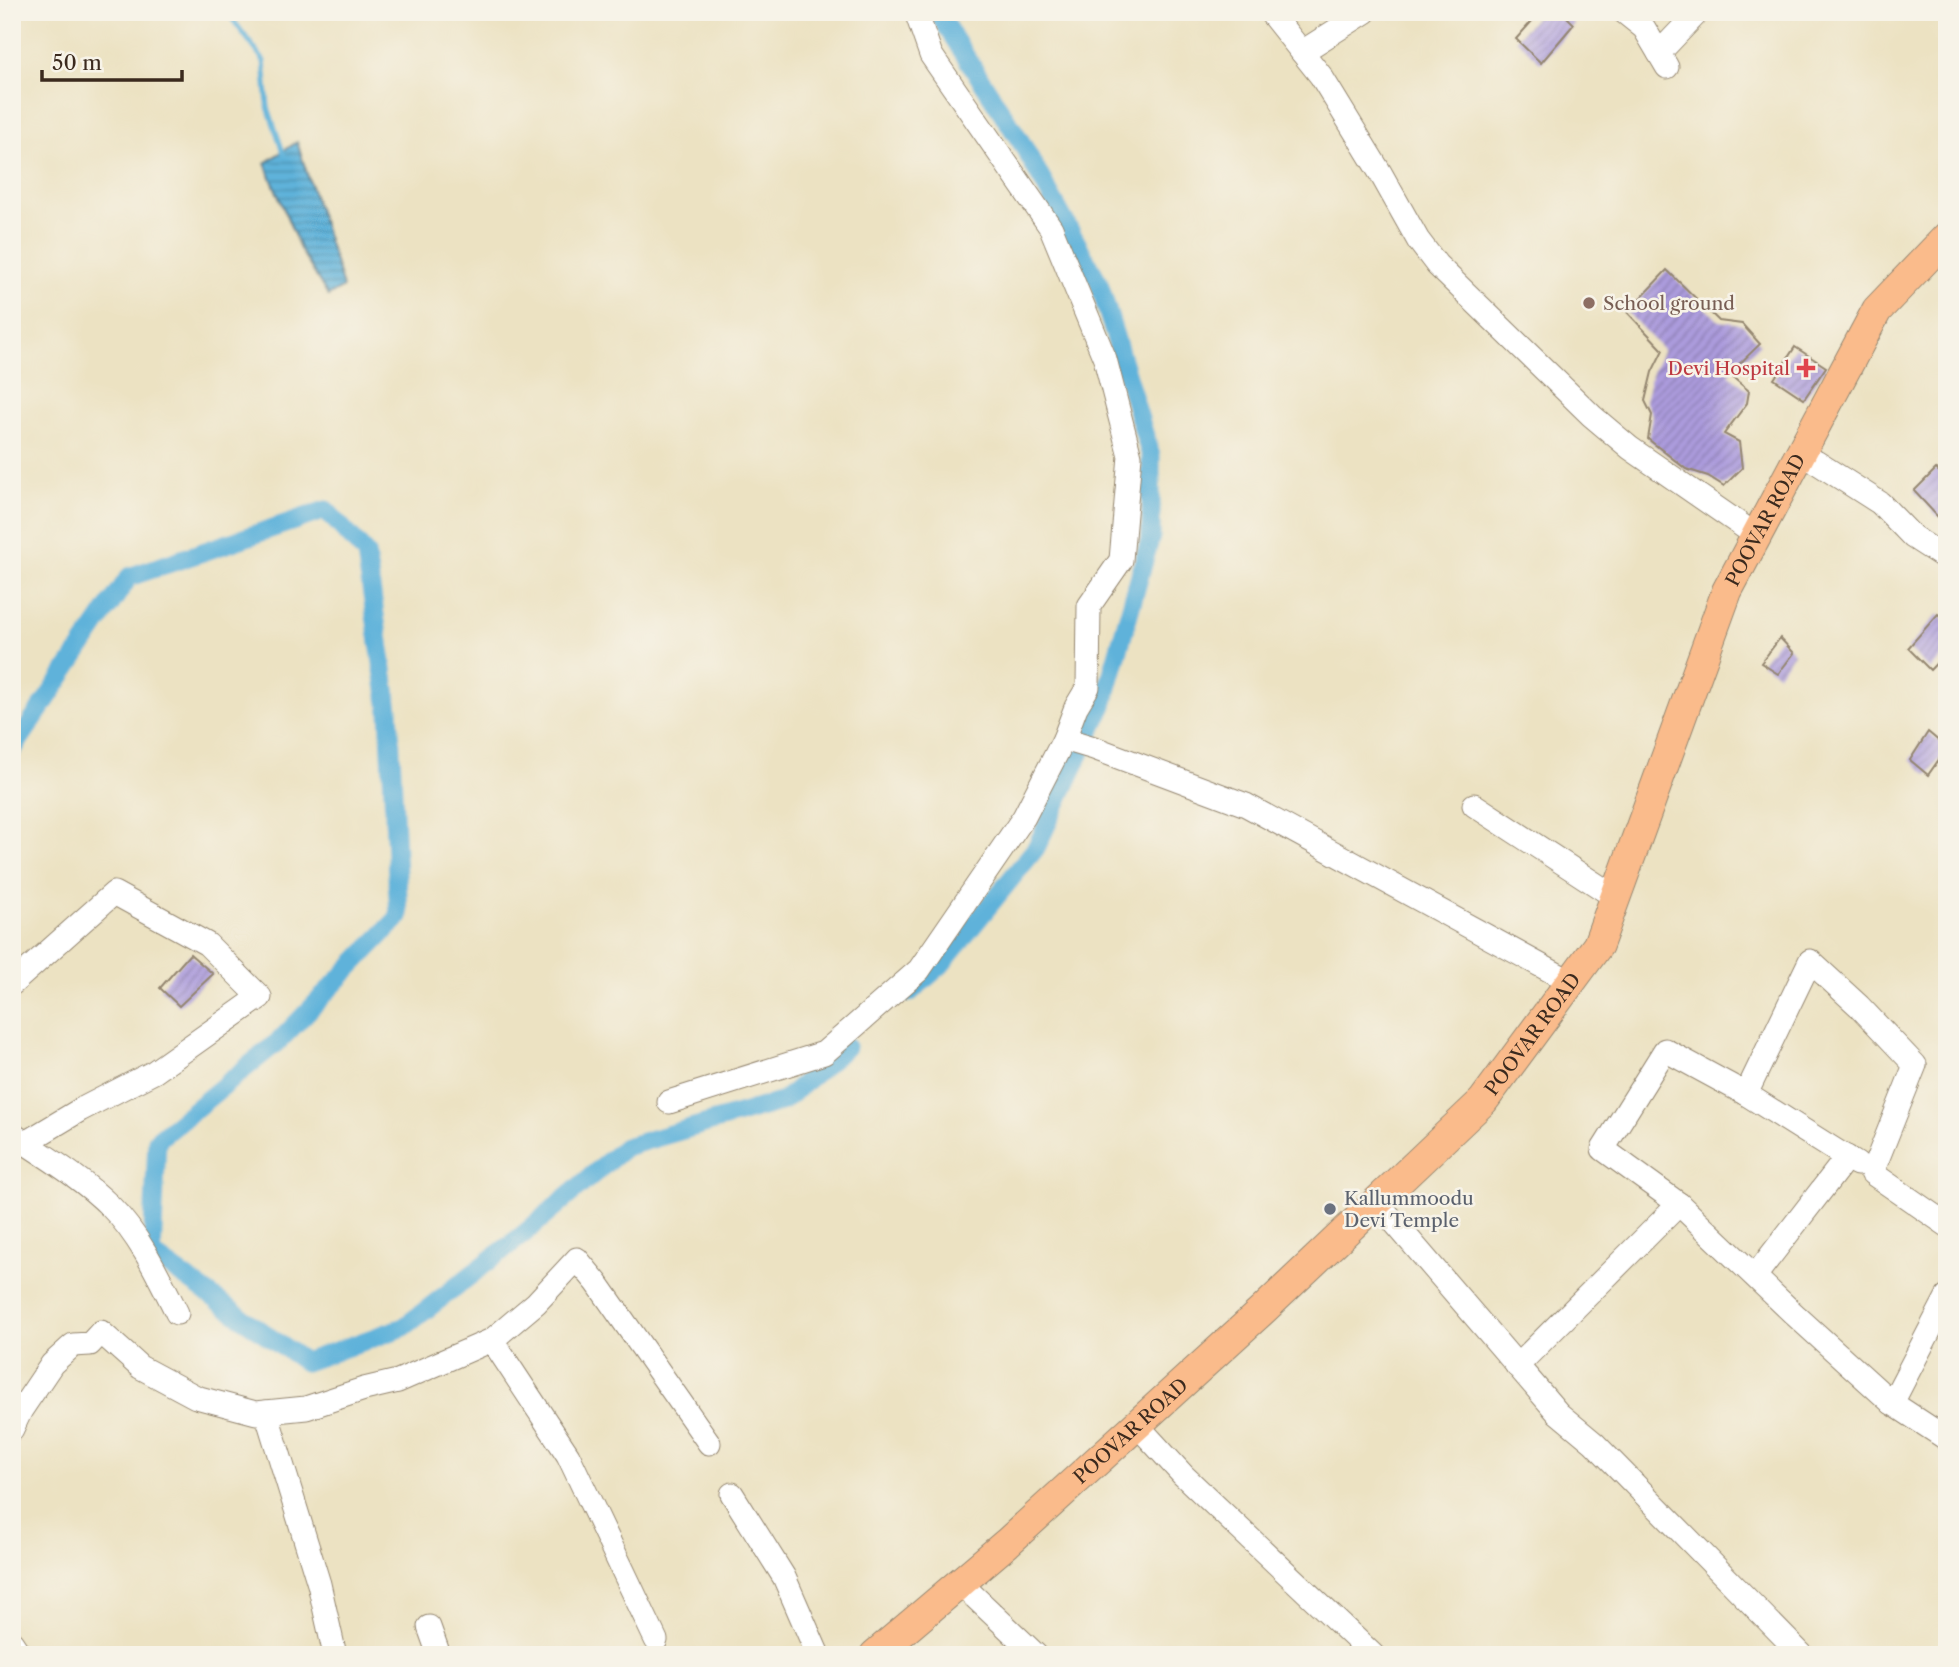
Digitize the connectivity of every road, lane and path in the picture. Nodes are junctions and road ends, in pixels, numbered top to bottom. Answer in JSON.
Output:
{"nodes":[{"id":1,"x":916,"y":12,"type":"edge"},
{"id":2,"x":1270,"y":12,"type":"edge"},
{"id":3,"x":1365,"y":12,"type":"edge"},
{"id":4,"x":1624,"y":12,"type":"edge"},
{"id":5,"x":1698,"y":12,"type":"edge"},
{"id":6,"x":1302,"y":52,"type":"junction"},
{"id":7,"x":1947,"y":237,"type":"edge"},
{"id":8,"x":1800,"y":454,"type":"junction"},
{"id":9,"x":1757,"y":536,"type":"junction"},
{"id":10,"x":1947,"y":559,"type":"edge"},
{"id":11,"x":1067,"y":740,"type":"junction"},
{"id":12,"x":1474,"y":805,"type":"dead end"},
{"id":13,"x":1615,"y":897,"type":"junction"},
{"id":14,"x":1571,"y":982,"type":"junction"},
{"id":15,"x":12,"y":984,"type":"edge"},
{"id":16,"x":1746,"y":1094,"type":"junction"},
{"id":17,"x":669,"y":1102,"type":"dead end"},
{"id":18,"x":19,"y":1139,"type":"edge"},
{"id":19,"x":1847,"y":1157,"type":"junction"},
{"id":20,"x":1872,"y":1173,"type":"junction"},
{"id":21,"x":1377,"y":1202,"type":"junction"},
{"id":22,"x":1679,"y":1204,"type":"junction"},
{"id":23,"x":1947,"y":1225,"type":"edge"},
{"id":24,"x":1755,"y":1276,"type":"junction"},
{"id":25,"x":1947,"y":1297,"type":"edge"},
{"id":26,"x":177,"y":1313,"type":"dead end"},
{"id":27,"x":492,"y":1340,"type":"junction"},
{"id":28,"x":1517,"y":1366,"type":"junction"},
{"id":29,"x":1892,"y":1403,"type":"junction"},
{"id":30,"x":266,"y":1412,"type":"junction"},
{"id":31,"x":1137,"y":1425,"type":"junction"},
{"id":32,"x":12,"y":1429,"type":"edge"},
{"id":33,"x":1947,"y":1439,"type":"edge"},
{"id":34,"x":709,"y":1443,"type":"dead end"},
{"id":35,"x":732,"y":1494,"type":"dead end"},
{"id":36,"x":960,"y":1583,"type":"junction"},
{"id":37,"x":429,"y":1627,"type":"dead end"},
{"id":38,"x":656,"y":1640,"type":"dead end"},
{"id":39,"x":12,"y":1643,"type":"edge"},
{"id":40,"x":20,"y":1655,"type":"edge"},
{"id":41,"x":335,"y":1655,"type":"edge"},
{"id":42,"x":439,"y":1655,"type":"edge"},
{"id":43,"x":818,"y":1655,"type":"edge"},
{"id":44,"x":875,"y":1655,"type":"edge"},
{"id":45,"x":1036,"y":1655,"type":"edge"},
{"id":46,"x":1373,"y":1655,"type":"edge"},
{"id":47,"x":1802,"y":1655,"type":"edge"}],
"edges":[{"from":1,"to":11,"type":"street"},
{"from":2,"to":6,"type":"street"},
{"from":3,"to":6,"type":"street"},
{"from":4,"to":5,"type":"street"},
{"from":6,"to":9,"type":"street"},
{"from":7,"to":8,"type":"main road","name":"POOVAR ROAD"},
{"from":8,"to":9,"type":"main road","name":"POOVAR ROAD"},
{"from":8,"to":10,"type":"street"},
{"from":9,"to":13,"type":"main road","name":"POOVAR ROAD"},
{"from":11,"to":14,"type":"street"},
{"from":11,"to":17,"type":"street"},
{"from":12,"to":13,"type":"street"},
{"from":13,"to":14,"type":"main road","name":"POOVAR ROAD"},
{"from":14,"to":21,"type":"main road","name":"POOVAR ROAD"},
{"from":15,"to":18,"type":"street"},
{"from":16,"to":19,"type":"street"},
{"from":16,"to":20,"type":"street"},
{"from":16,"to":22,"type":"street"},
{"from":18,"to":26,"type":"street"},
{"from":19,"to":20,"type":"street"},
{"from":19,"to":24,"type":"street"},
{"from":20,"to":23,"type":"street"},
{"from":21,"to":28,"type":"street"},
{"from":21,"to":31,"type":"main road","name":"POOVAR ROAD"},
{"from":22,"to":24,"type":"street"},
{"from":22,"to":28,"type":"street"},
{"from":24,"to":29,"type":"street"},
{"from":25,"to":29,"type":"street"},
{"from":27,"to":30,"type":"street"},
{"from":27,"to":34,"type":"street"},
{"from":27,"to":38,"type":"street"},
{"from":28,"to":47,"type":"street"},
{"from":29,"to":33,"type":"street"},
{"from":30,"to":32,"type":"street"},
{"from":30,"to":41,"type":"street"},
{"from":31,"to":36,"type":"main road","name":"POOVAR ROAD"},
{"from":31,"to":46,"type":"street"},
{"from":35,"to":43,"type":"street"},
{"from":36,"to":44,"type":"main road","name":"POOVAR ROAD"},
{"from":36,"to":45,"type":"street"},
{"from":37,"to":42,"type":"street"},
{"from":39,"to":40,"type":"street"}]}
